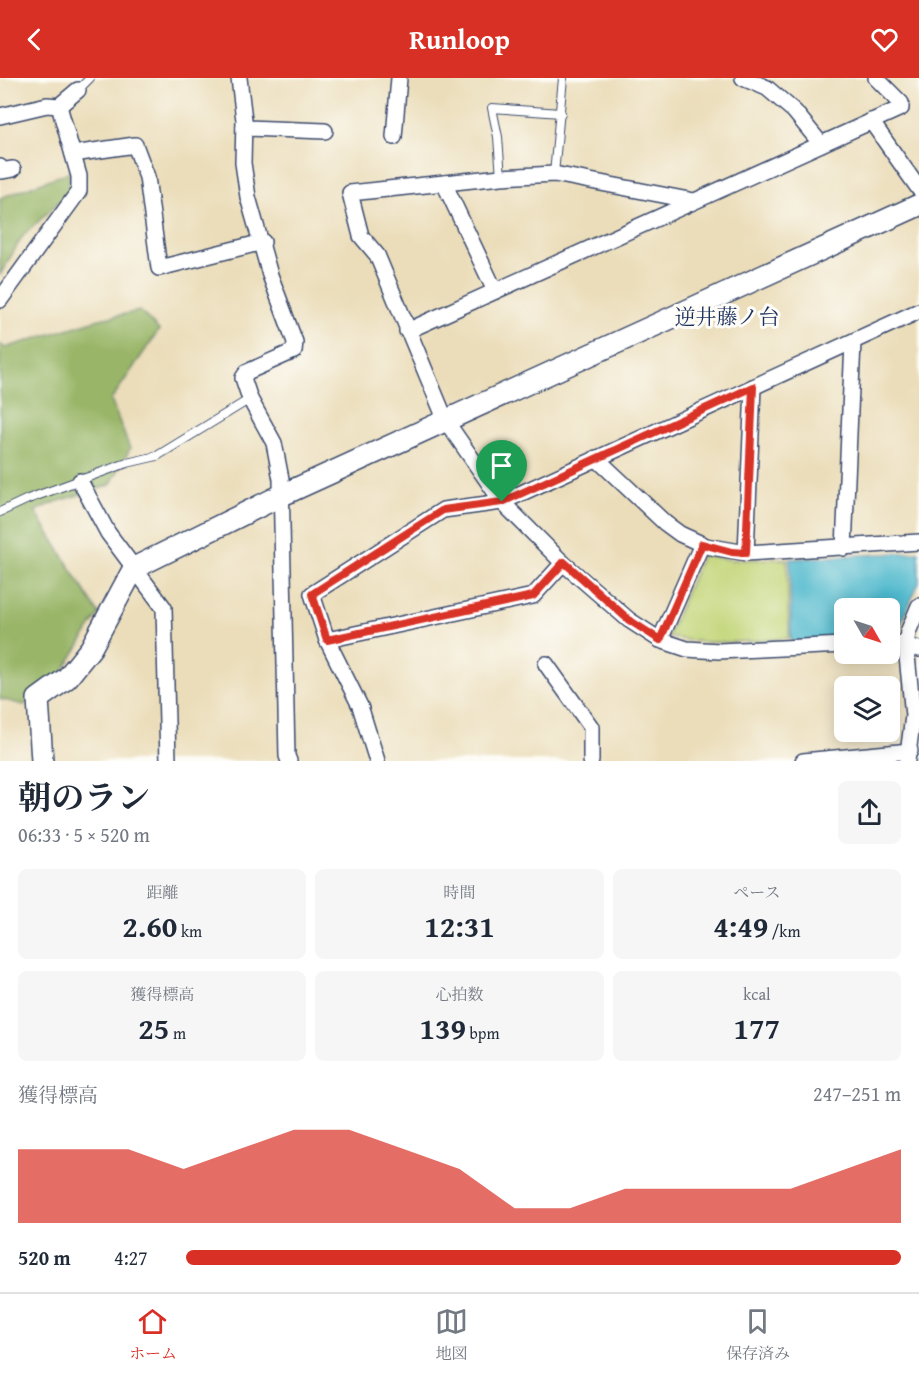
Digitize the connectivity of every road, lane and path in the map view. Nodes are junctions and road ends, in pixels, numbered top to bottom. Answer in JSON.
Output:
{"nodes":[{"id":1,"x":90,"y":78,"type":"edge"},
{"id":2,"x":239,"y":78,"type":"edge"},
{"id":3,"x":399,"y":78,"type":"edge"},
{"id":4,"x":563,"y":78,"type":"edge"},
{"id":5,"x":743,"y":78,"type":"edge"},
{"id":6,"x":876,"y":78,"type":"edge"},
{"id":7,"x":78,"y":90,"type":"joint"},
{"id":8,"x":59,"y":106,"type":"junction"},
{"id":9,"x":561,"y":113,"type":"junction"},
{"id":10,"x":0,"y":116,"type":"edge"},
{"id":11,"x":871,"y":121,"type":"junction"},
{"id":12,"x":244,"y":128,"type":"junction"},
{"id":13,"x":325,"y":131,"type":"dead end"},
{"id":14,"x":394,"y":137,"type":"dead end"},
{"id":15,"x":821,"y":144,"type":"junction"},
{"id":16,"x":73,"y":154,"type":"junction"},
{"id":17,"x":554,"y":174,"type":"junction"},
{"id":18,"x":501,"y":177,"type":"junction"},
{"id":19,"x":444,"y":183,"type":"junction"},
{"id":20,"x":919,"y":189,"type":"edge"},
{"id":21,"x":694,"y":201,"type":"junction"},
{"id":22,"x":919,"y":205,"type":"edge"},
{"id":23,"x":263,"y":242,"type":"junction"},
{"id":24,"x":495,"y":291,"type":"junction"},
{"id":25,"x":0,"y":300,"type":"edge"},
{"id":26,"x":919,"y":311,"type":"edge"},
{"id":27,"x":407,"y":331,"type":"junction"},
{"id":28,"x":853,"y":342,"type":"junction"},
{"id":29,"x":753,"y":387,"type":"junction"},
{"id":30,"x":250,"y":399,"type":"junction"},
{"id":31,"x":446,"y":421,"type":"junction"},
{"id":32,"x":596,"y":458,"type":"junction"},
{"id":33,"x":80,"y":482,"type":"junction"},
{"id":34,"x":280,"y":496,"type":"junction"},
{"id":35,"x":502,"y":502,"type":"junction"},
{"id":36,"x":0,"y":512,"type":"edge"},
{"id":37,"x":919,"y":542,"type":"edge"},
{"id":38,"x":702,"y":544,"type":"junction"},
{"id":39,"x":844,"y":548,"type":"junction"},
{"id":40,"x":746,"y":553,"type":"junction"},
{"id":41,"x":564,"y":562,"type":"junction"},
{"id":42,"x":134,"y":568,"type":"junction"},
{"id":43,"x":919,"y":606,"type":"edge"},
{"id":44,"x":327,"y":640,"type":"junction"},
{"id":45,"x":660,"y":640,"type":"junction"},
{"id":46,"x":834,"y":645,"type":"edge"},
{"id":47,"x":912,"y":648,"type":"edge"},
{"id":48,"x":546,"y":664,"type":"dead end"},
{"id":49,"x":908,"y":756,"type":"edge"},
{"id":50,"x":42,"y":761,"type":"edge"},
{"id":51,"x":168,"y":761,"type":"edge"},
{"id":52,"x":289,"y":761,"type":"edge"},
{"id":53,"x":377,"y":761,"type":"edge"},
{"id":54,"x":591,"y":761,"type":"edge"},
{"id":55,"x":803,"y":761,"type":"edge"}],
"edges":[{"from":1,"to":7,"type":"lane"},
{"from":2,"to":12,"type":"street"},
{"from":3,"to":14,"type":"street"},
{"from":4,"to":9,"type":"lane"},
{"from":5,"to":15,"type":"street"},
{"from":6,"to":11,"type":"street"},
{"from":7,"to":8,"type":"street"},
{"from":8,"to":10,"type":"street"},
{"from":8,"to":16,"type":"street"},
{"from":9,"to":17,"type":"lane"},
{"from":9,"to":18,"type":"lane"},
{"from":11,"to":15,"type":"street"},
{"from":11,"to":20,"type":"street"},
{"from":12,"to":13,"type":"street"},
{"from":12,"to":23,"type":"street"},
{"from":15,"to":21,"type":"street"},
{"from":16,"to":23,"type":"street"},
{"from":16,"to":25,"type":"street"},
{"from":17,"to":18,"type":"street"},
{"from":17,"to":21,"type":"street"},
{"from":18,"to":19,"type":"street"},
{"from":19,"to":24,"type":"street"},
{"from":19,"to":27,"type":"street"},
{"from":21,"to":24,"type":"street"},
{"from":22,"to":31,"type":"street"},
{"from":23,"to":30,"type":"street"},
{"from":24,"to":27,"type":"street"},
{"from":26,"to":28,"type":"street"},
{"from":27,"to":31,"type":"street"},
{"from":28,"to":29,"type":"street"},
{"from":28,"to":39,"type":"street"},
{"from":29,"to":32,"type":"street"},
{"from":29,"to":40,"type":"street"},
{"from":30,"to":33,"type":"lane"},
{"from":30,"to":34,"type":"street"},
{"from":31,"to":34,"type":"street"},
{"from":31,"to":35,"type":"street"},
{"from":32,"to":35,"type":"street"},
{"from":32,"to":38,"type":"street"},
{"from":33,"to":36,"type":"lane"},
{"from":33,"to":42,"type":"street"},
{"from":34,"to":42,"type":"street"},
{"from":34,"to":52,"type":"street"},
{"from":35,"to":41,"type":"street"},
{"from":35,"to":44,"type":"street"},
{"from":37,"to":39,"type":"street"},
{"from":38,"to":40,"type":"street"},
{"from":38,"to":45,"type":"street"},
{"from":39,"to":40,"type":"street"},
{"from":41,"to":44,"type":"street"},
{"from":41,"to":45,"type":"street"},
{"from":42,"to":50,"type":"street"},
{"from":42,"to":51,"type":"street"},
{"from":43,"to":47,"type":"street"},
{"from":44,"to":53,"type":"street"},
{"from":45,"to":46,"type":"street"},
{"from":47,"to":49,"type":"street"},
{"from":48,"to":54,"type":"street"},
{"from":49,"to":55,"type":"street"}]}
